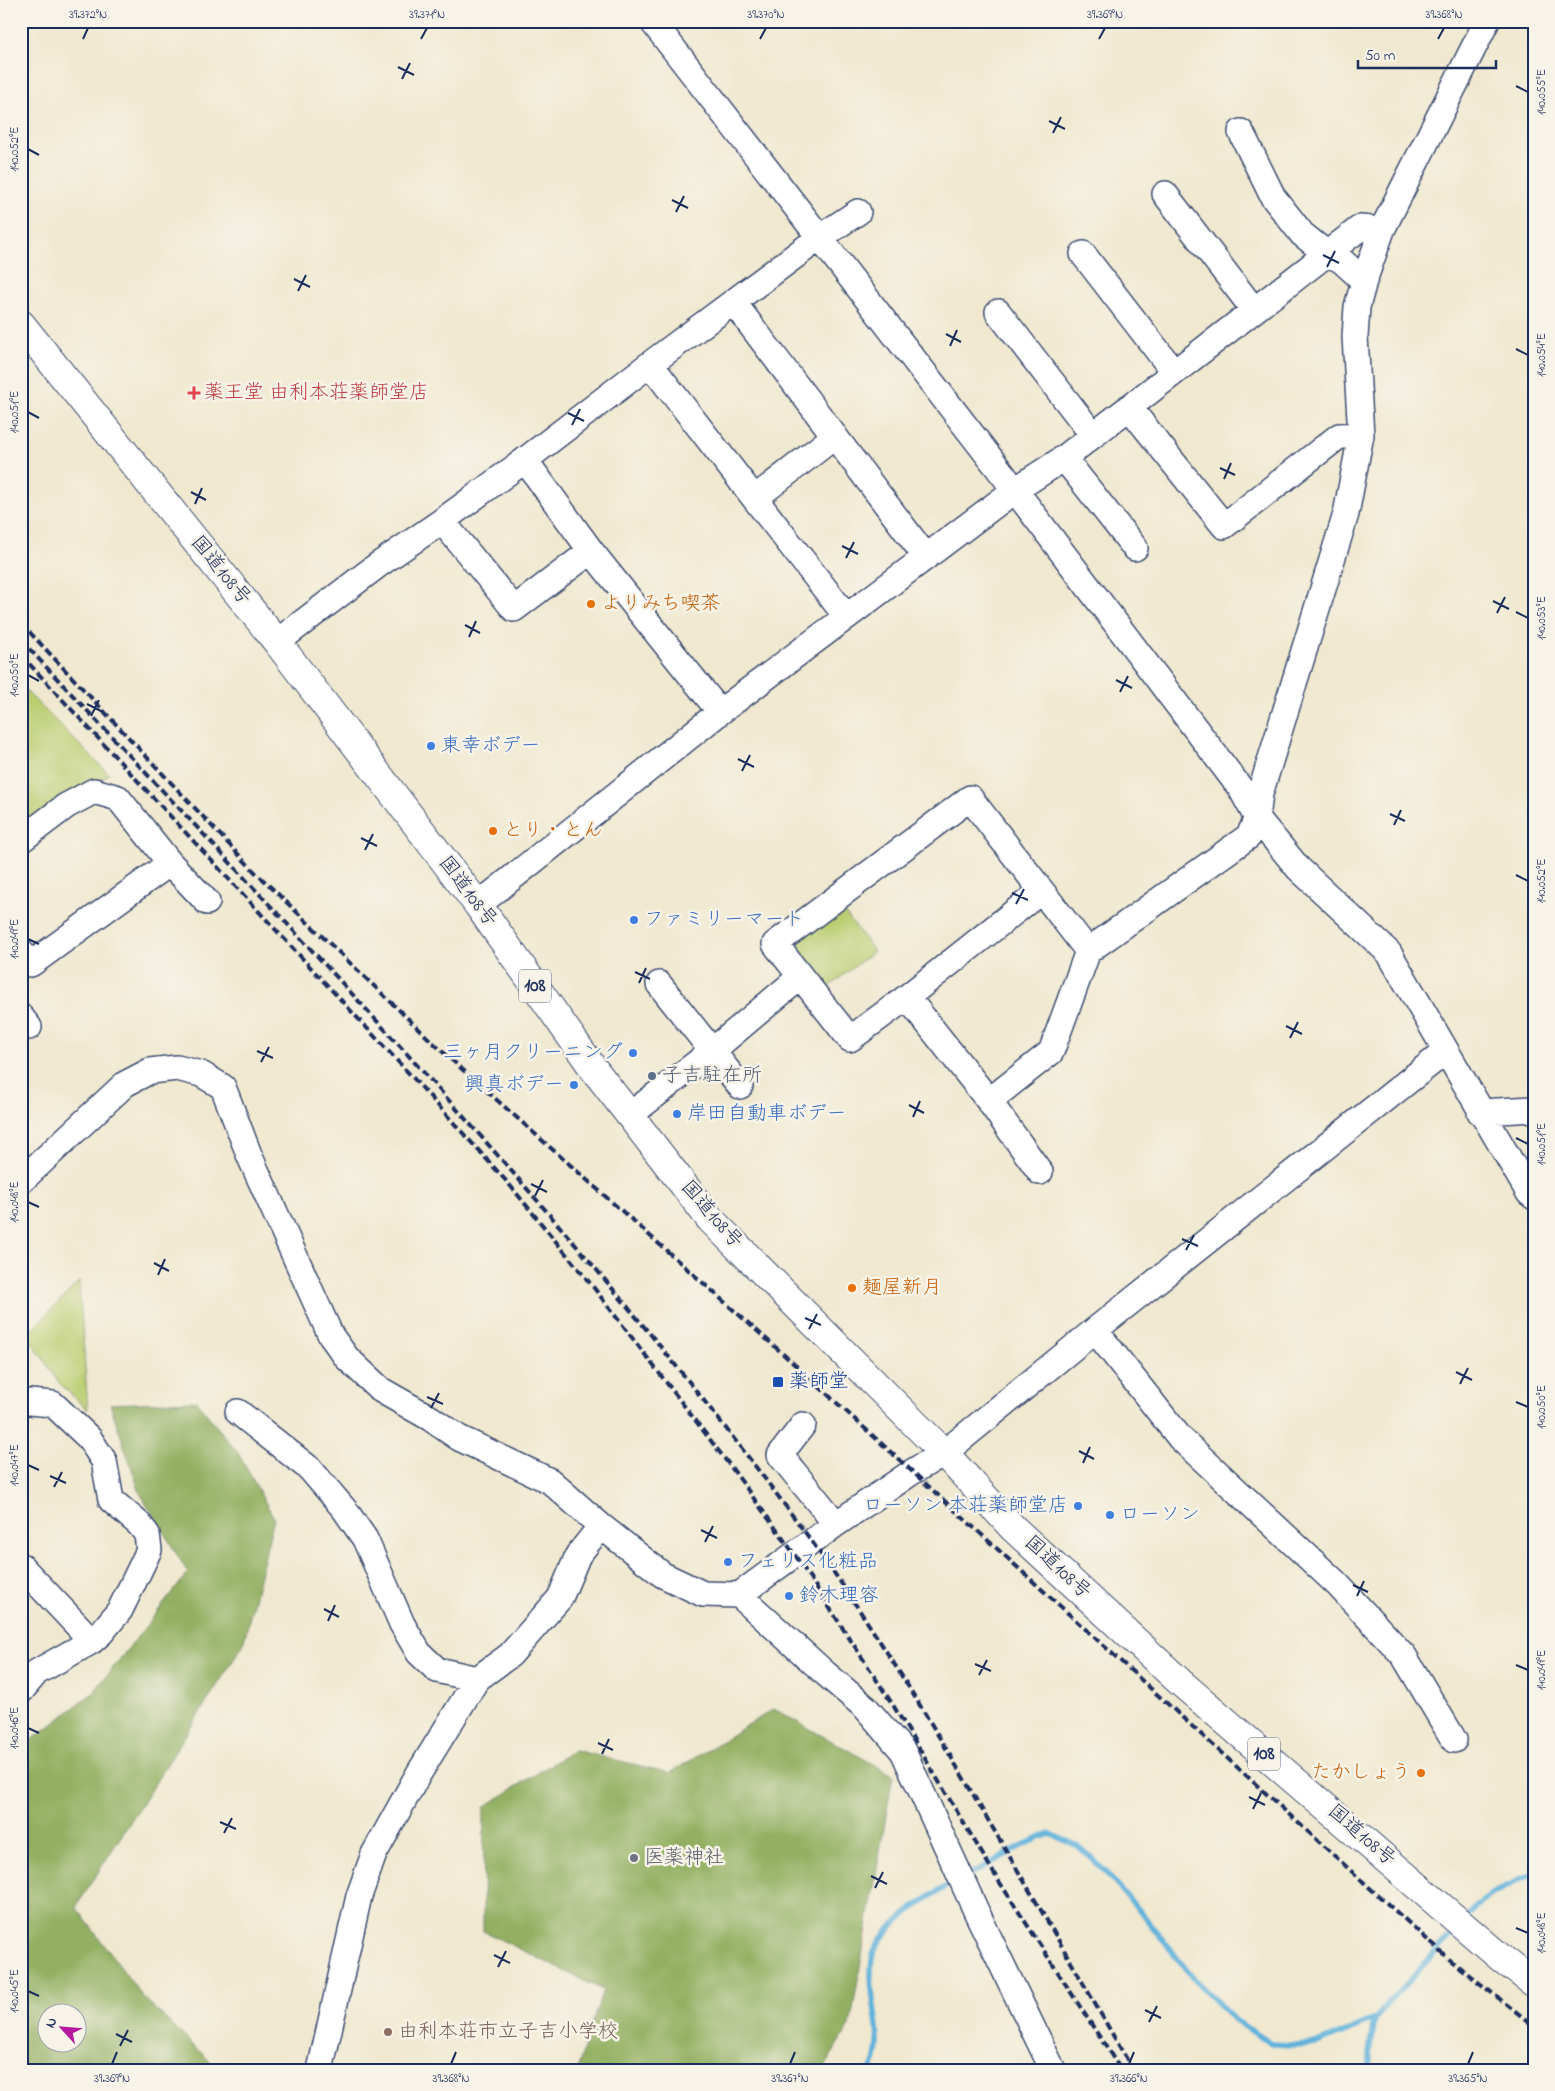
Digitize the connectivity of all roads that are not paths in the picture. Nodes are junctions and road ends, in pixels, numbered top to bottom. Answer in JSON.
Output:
{"nodes":[{"id":1,"x":652,"y":21,"type":"edge"},
{"id":2,"x":1487,"y":21,"type":"edge"},
{"id":3,"x":1241,"y":132,"type":"dead end"},
{"id":4,"x":1165,"y":194,"type":"dead end"},
{"id":5,"x":858,"y":212,"type":"dead end"},
{"id":6,"x":1382,"y":230,"type":"junction"},
{"id":7,"x":819,"y":238,"type":"junction"},
{"id":8,"x":1083,"y":254,"type":"dead end"},
{"id":9,"x":1327,"y":254,"type":"junction"},
{"id":10,"x":1364,"y":281,"type":"junction"},
{"id":11,"x":734,"y":303,"type":"junction"},
{"id":12,"x":1254,"y":310,"type":"junction"},
{"id":13,"x":998,"y":312,"type":"dead end"},
{"id":14,"x":21,"y":324,"type":"edge"},
{"id":15,"x":650,"y":364,"type":"junction"},
{"id":16,"x":1174,"y":372,"type":"junction"},
{"id":17,"x":1130,"y":407,"type":"junction"},
{"id":18,"x":1094,"y":435,"type":"junction"},
{"id":19,"x":1361,"y":435,"type":"junction"},
{"id":20,"x":835,"y":436,"type":"junction"},
{"id":21,"x":1064,"y":458,"type":"junction"},
{"id":22,"x":525,"y":460,"type":"junction"},
{"id":23,"x":1015,"y":490,"type":"junction"},
{"id":24,"x":755,"y":498,"type":"junction"},
{"id":25,"x":442,"y":522,"type":"junction"},
{"id":26,"x":1135,"y":548,"type":"dead end"},
{"id":27,"x":591,"y":551,"type":"junction"},
{"id":28,"x":926,"y":557,"type":"junction"},
{"id":29,"x":846,"y":616,"type":"junction"},
{"id":30,"x":278,"y":642,"type":"junction"},
{"id":31,"x":720,"y":712,"type":"junction"},
{"id":32,"x":1257,"y":818,"type":"junction"},
{"id":33,"x":21,"y":840,"type":"edge"},
{"id":34,"x":170,"y":863,"type":"junction"},
{"id":35,"x":1041,"y":891,"type":"junction"},
{"id":36,"x":207,"y":902,"type":"dead end"},
{"id":37,"x":478,"y":905,"type":"junction"},
{"id":38,"x":1088,"y":951,"type":"junction"},
{"id":39,"x":24,"y":963,"type":"edge"},
{"id":40,"x":800,"y":977,"type":"junction"},
{"id":41,"x":658,"y":984,"type":"dead end"},
{"id":42,"x":907,"y":997,"type":"junction"},
{"id":43,"x":712,"y":1050,"type":"junction"},
{"id":44,"x":1446,"y":1051,"type":"junction"},
{"id":45,"x":740,"y":1086,"type":"dead end"},
{"id":46,"x":989,"y":1101,"type":"junction"},
{"id":47,"x":1534,"y":1109,"type":"edge"},
{"id":48,"x":1480,"y":1112,"type":"junction"},
{"id":49,"x":630,"y":1115,"type":"junction"},
{"id":50,"x":1040,"y":1172,"type":"dead end"},
{"id":51,"x":21,"y":1181,"type":"edge"},
{"id":52,"x":1534,"y":1197,"type":"edge"},
{"id":53,"x":1095,"y":1330,"type":"junction"},
{"id":54,"x":24,"y":1402,"type":"edge"},
{"id":55,"x":238,"y":1412,"type":"dead end"},
{"id":56,"x":803,"y":1425,"type":"dead end"},
{"id":57,"x":944,"y":1453,"type":"junction"},
{"id":58,"x":836,"y":1524,"type":"junction"},
{"id":59,"x":601,"y":1526,"type":"junction"},
{"id":60,"x":21,"y":1566,"type":"edge"},
{"id":61,"x":739,"y":1595,"type":"junction"},
{"id":62,"x":92,"y":1641,"type":"junction"},
{"id":63,"x":477,"y":1678,"type":"junction"},
{"id":64,"x":21,"y":1692,"type":"edge"},
{"id":65,"x":1454,"y":1740,"type":"dead end"},
{"id":66,"x":1534,"y":1983,"type":"edge"},
{"id":67,"x":320,"y":2070,"type":"edge"},
{"id":68,"x":1053,"y":2070,"type":"edge"}],
"edges":[{"from":1,"to":7,"type":"street"},
{"from":2,"to":6,"type":"street"},
{"from":3,"to":9,"type":"street"},
{"from":4,"to":12,"type":"street"},
{"from":5,"to":7,"type":"street"},
{"from":6,"to":9,"type":"street"},
{"from":6,"to":10,"type":"street"},
{"from":7,"to":11,"type":"street"},
{"from":7,"to":23,"type":"street"},
{"from":8,"to":16,"type":"street"},
{"from":9,"to":10,"type":"street"},
{"from":9,"to":12,"type":"street"},
{"from":10,"to":19,"type":"street"},
{"from":11,"to":15,"type":"street"},
{"from":11,"to":20,"type":"street"},
{"from":12,"to":16,"type":"street"},
{"from":13,"to":18,"type":"street"},
{"from":14,"to":30,"type":"highway","name":"国道108号","number":"108"},
{"from":15,"to":22,"type":"street"},
{"from":15,"to":24,"type":"street"},
{"from":16,"to":17,"type":"street"},
{"from":17,"to":18,"type":"street"},
{"from":17,"to":19,"type":"street"},
{"from":18,"to":21,"type":"street"},
{"from":19,"to":32,"type":"street"},
{"from":20,"to":24,"type":"street"},
{"from":20,"to":28,"type":"street"},
{"from":21,"to":23,"type":"street"},
{"from":21,"to":26,"type":"street"},
{"from":22,"to":25,"type":"street"},
{"from":22,"to":27,"type":"street"},
{"from":23,"to":28,"type":"street"},
{"from":23,"to":32,"type":"street"},
{"from":24,"to":29,"type":"street"},
{"from":25,"to":27,"type":"street"},
{"from":25,"to":30,"type":"street"},
{"from":27,"to":31,"type":"street"},
{"from":28,"to":29,"type":"street"},
{"from":29,"to":31,"type":"street"},
{"from":30,"to":37,"type":"highway","name":"国道108号","number":"108"},
{"from":31,"to":37,"type":"street"},
{"from":32,"to":38,"type":"street"},
{"from":32,"to":44,"type":"street"},
{"from":33,"to":34,"type":"street"},
{"from":34,"to":36,"type":"street"},
{"from":34,"to":39,"type":"street"},
{"from":35,"to":38,"type":"street"},
{"from":35,"to":40,"type":"street"},
{"from":35,"to":42,"type":"street"},
{"from":37,"to":49,"type":"highway","name":"国道108号","number":"108"},
{"from":38,"to":46,"type":"street"},
{"from":40,"to":42,"type":"street"},
{"from":40,"to":43,"type":"street"},
{"from":41,"to":43,"type":"street"},
{"from":42,"to":46,"type":"street"},
{"from":43,"to":45,"type":"street"},
{"from":43,"to":49,"type":"street"},
{"from":44,"to":48,"type":"street"},
{"from":44,"to":53,"type":"street"},
{"from":46,"to":50,"type":"street"},
{"from":47,"to":48,"type":"street"},
{"from":48,"to":52,"type":"street"},
{"from":49,"to":57,"type":"highway","name":"国道108号","number":"108"},
{"from":51,"to":59,"type":"street"},
{"from":53,"to":57,"type":"street"},
{"from":53,"to":65,"type":"street"},
{"from":54,"to":62,"type":"street"},
{"from":55,"to":63,"type":"street"},
{"from":56,"to":58,"type":"street"},
{"from":57,"to":58,"type":"street"},
{"from":57,"to":66,"type":"highway","name":"国道108号","number":"108"},
{"from":58,"to":61,"type":"street"},
{"from":59,"to":61,"type":"street"},
{"from":59,"to":63,"type":"street"},
{"from":60,"to":62,"type":"street"},
{"from":61,"to":68,"type":"street"},
{"from":62,"to":64,"type":"street"},
{"from":63,"to":67,"type":"street"}]}
